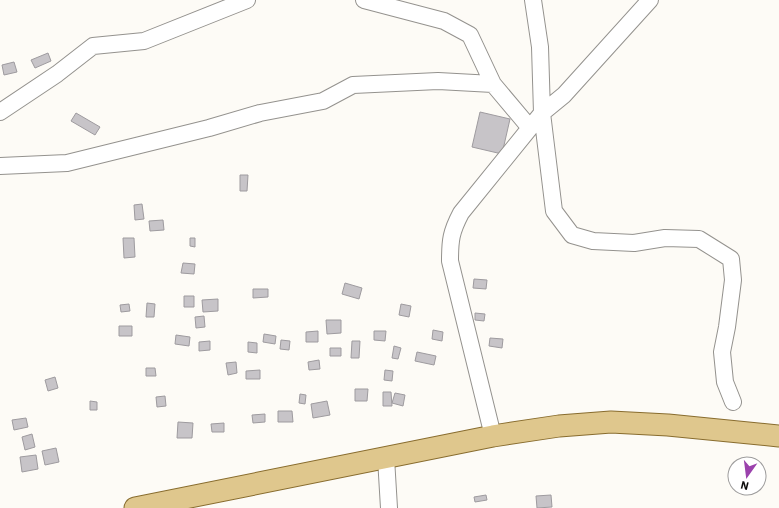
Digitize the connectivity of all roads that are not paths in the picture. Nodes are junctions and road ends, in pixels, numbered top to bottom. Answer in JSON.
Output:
{"nodes":[{"id":1,"x":247,"y":0,"type":"edge"},
{"id":2,"x":364,"y":0,"type":"edge"},
{"id":3,"x":533,"y":0,"type":"edge"},
{"id":4,"x":650,"y":0,"type":"edge"},
{"id":5,"x":494,"y":84,"type":"junction"},
{"id":6,"x":0,"y":112,"type":"edge"},
{"id":7,"x":542,"y":113,"type":"junction"},
{"id":8,"x":530,"y":128,"type":"junction"},
{"id":9,"x":0,"y":166,"type":"edge"},
{"id":10,"x":733,"y":402,"type":"dead end"},
{"id":11,"x":493,"y":436,"type":"junction"},
{"id":12,"x":779,"y":436,"type":"edge"},
{"id":13,"x":386,"y":458,"type":"junction"},
{"id":14,"x":135,"y":508,"type":"edge"},
{"id":15,"x":390,"y":508,"type":"edge"}],
"edges":[{"from":1,"to":6,"type":"street"},
{"from":2,"to":5,"type":"street"},
{"from":3,"to":7,"type":"street"},
{"from":4,"to":7,"type":"street"},
{"from":5,"to":8,"type":"street"},
{"from":5,"to":9,"type":"street"},
{"from":7,"to":8,"type":"street"},
{"from":7,"to":10,"type":"street"},
{"from":8,"to":11,"type":"street"},
{"from":11,"to":12,"type":"main road"},
{"from":11,"to":13,"type":"main road"},
{"from":13,"to":14,"type":"main road"},
{"from":13,"to":15,"type":"street"}]}
